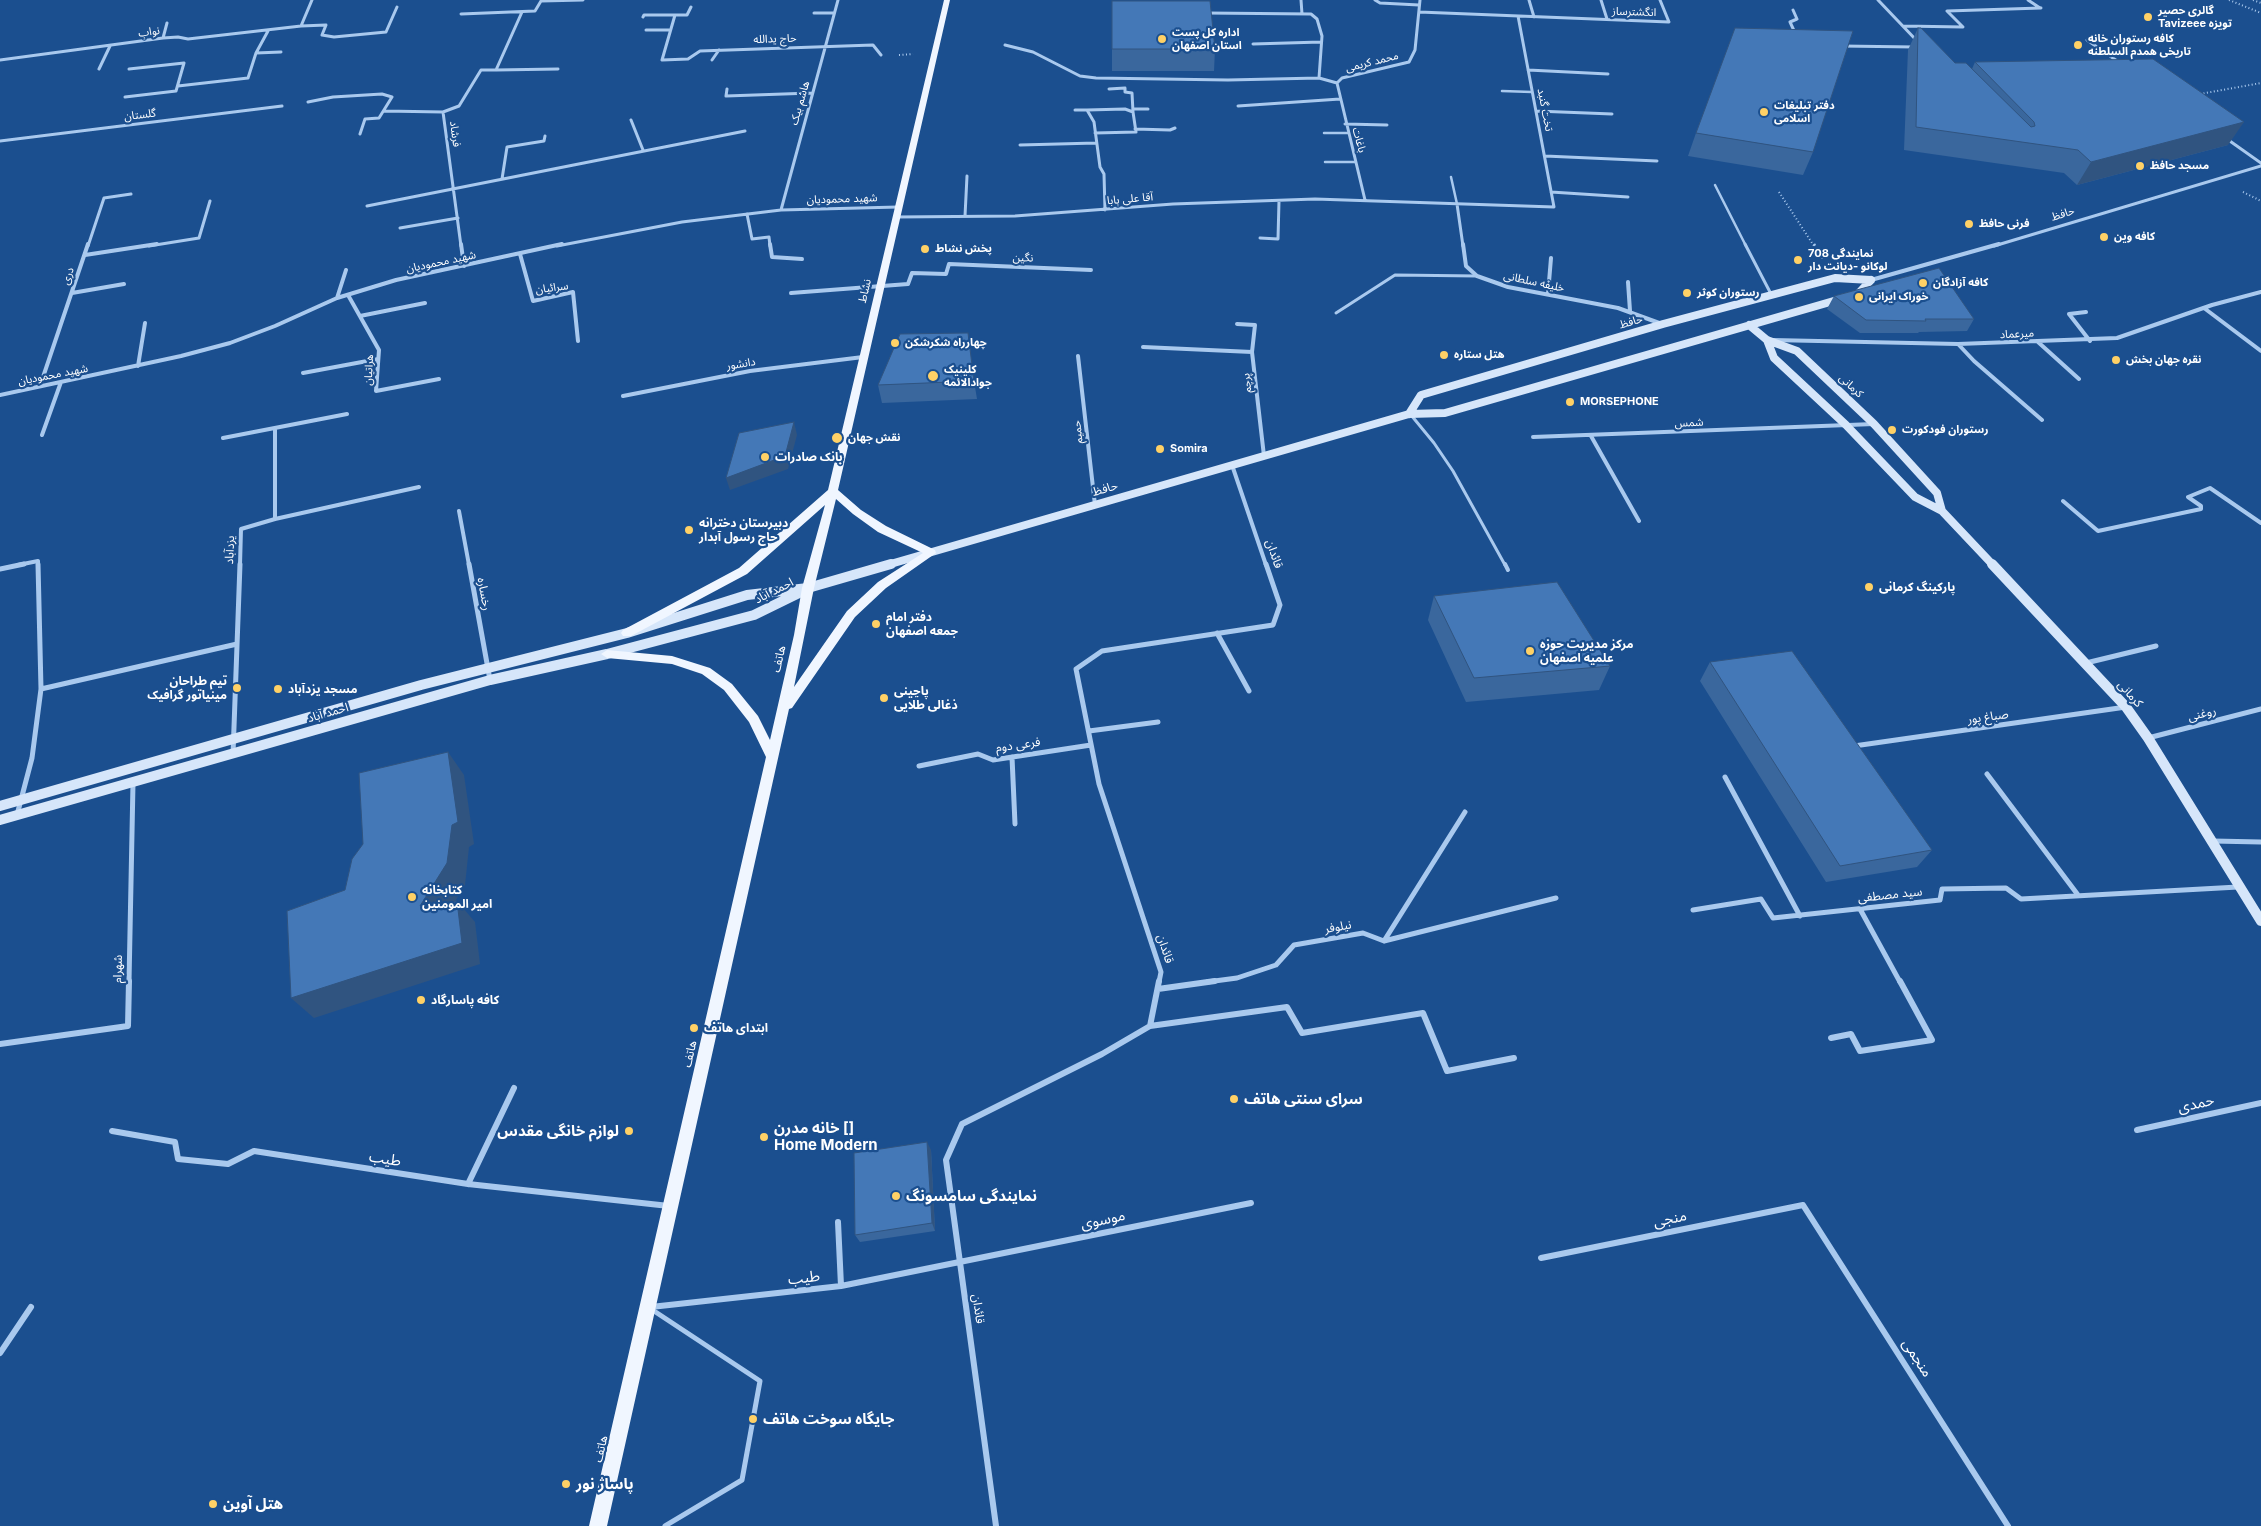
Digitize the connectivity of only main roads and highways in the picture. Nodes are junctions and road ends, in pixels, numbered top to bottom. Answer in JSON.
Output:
{"nodes":[{"id":1,"x":947,"y":0,"type":"edge"},
{"id":2,"x":833,"y":490,"type":"junction"},
{"id":3,"x":808,"y":588,"type":"joint"},
{"id":4,"x":627,"y":633,"type":"road end"},
{"id":5,"x":606,"y":654,"type":"road end"},
{"id":6,"x":783,"y":712,"type":"junction"},
{"id":7,"x":772,"y":757,"type":"junction"},
{"id":8,"x":598,"y":1526,"type":"edge"}],
"edges":[{"from":1,"to":2,"type":"main road","name":"نشاط"},
{"from":2,"to":3,"type":"main road","name":"نشاط"},
{"from":2,"to":4,"type":"main road"},
{"from":2,"to":6,"type":"main road"},
{"from":3,"to":6,"type":"main road","name":"هاتف"},
{"from":5,"to":7,"type":"main road"},
{"from":6,"to":7,"type":"main road","name":"هاتف"},
{"from":7,"to":8,"type":"main road","name":"هاتف"}]}
